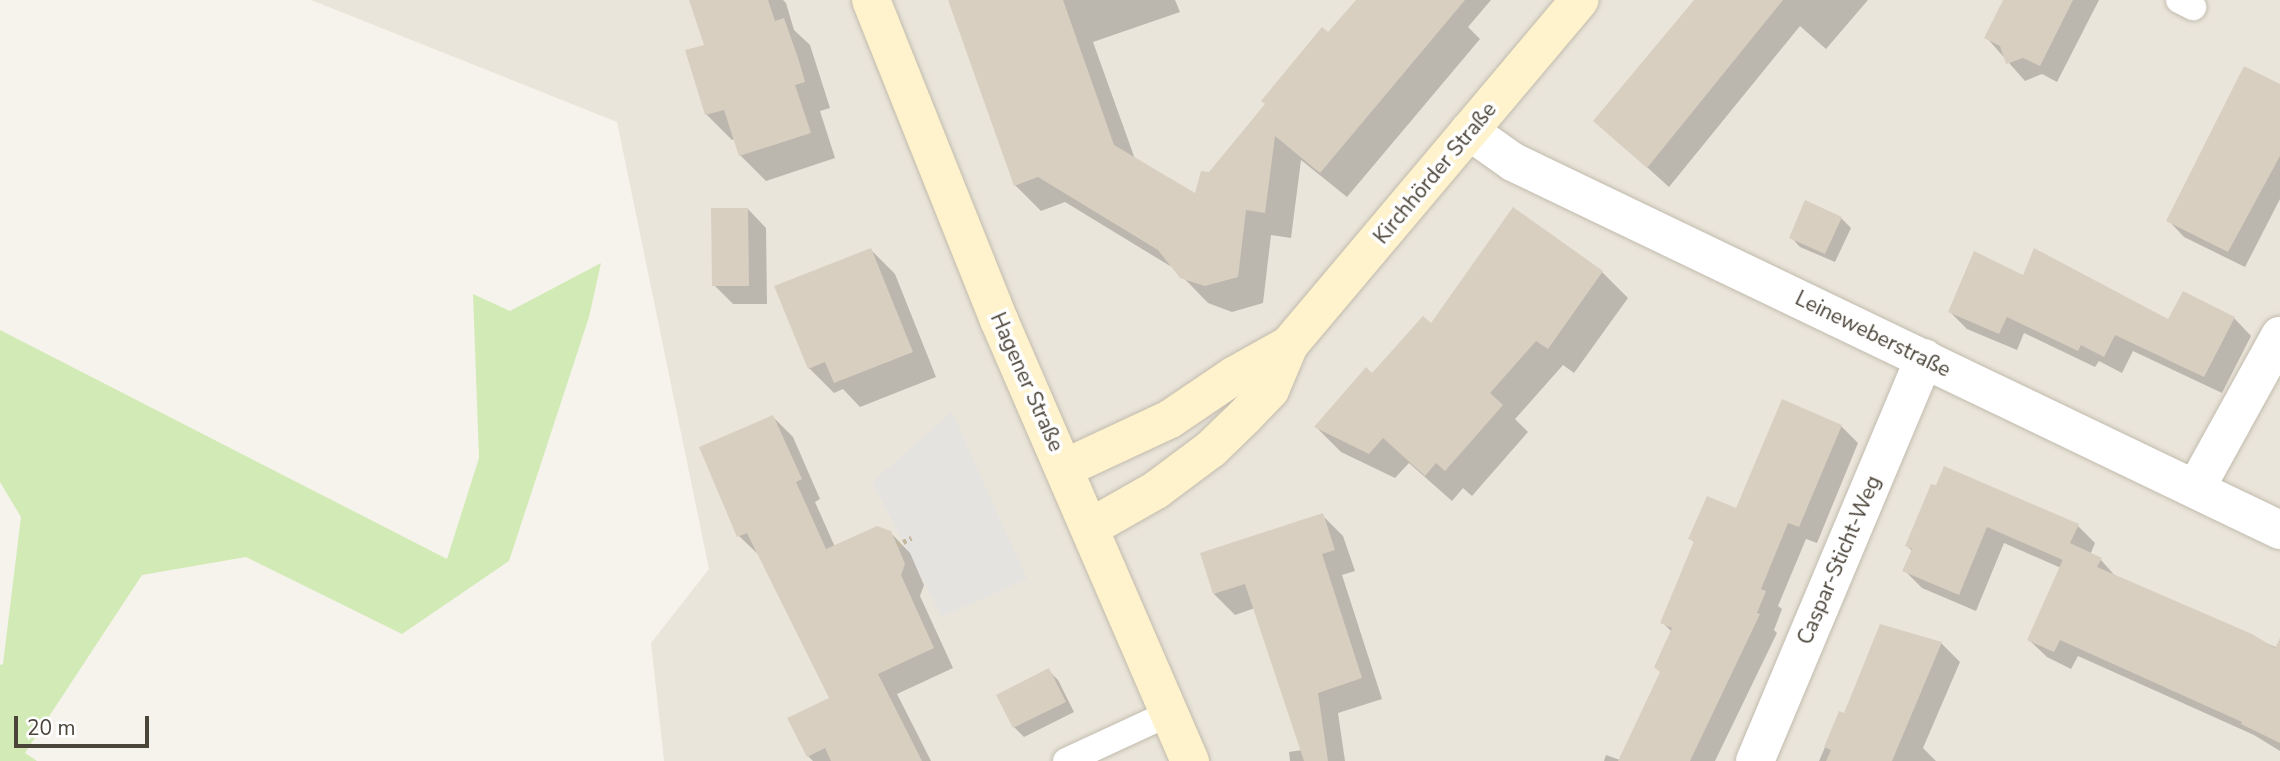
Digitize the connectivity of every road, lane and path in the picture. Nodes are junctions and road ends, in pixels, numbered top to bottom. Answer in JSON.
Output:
{"nodes":[{"id":1,"x":871,"y":0,"type":"edge"},
{"id":2,"x":1580,"y":0,"type":"edge"},
{"id":3,"x":1469,"y":131,"type":"junction"},
{"id":4,"x":2280,"y":337,"type":"edge"},
{"id":5,"x":1289,"y":345,"type":"junction"},
{"id":6,"x":1924,"y":358,"type":"junction"},
{"id":7,"x":1065,"y":468,"type":"junction"},
{"id":8,"x":2196,"y":488,"type":"junction"},
{"id":9,"x":1091,"y":527,"type":"junction"},
{"id":10,"x":2280,"y":530,"type":"edge"},
{"id":11,"x":911,"y":538,"type":"dead end"},
{"id":12,"x":897,"y":545,"type":"dead end"},
{"id":13,"x":1170,"y":713,"type":"junction"},
{"id":14,"x":1066,"y":761,"type":"edge"},
{"id":15,"x":1190,"y":761,"type":"edge"},
{"id":16,"x":1755,"y":761,"type":"edge"}],
"edges":[{"from":1,"to":7,"type":"main road","name":"Hagener Straße"},
{"from":2,"to":3,"type":"main road","name":"Kirchhörder Straße"},
{"from":3,"to":5,"type":"main road","name":"Kirchhörder Straße"},
{"from":3,"to":6,"type":"street","name":"Leineweberstraße"},
{"from":4,"to":8,"type":"street"},
{"from":5,"to":7,"type":"main road","name":"Kirchhörder Straße"},
{"from":5,"to":9,"type":"main road","name":"Kirchhörder Straße"},
{"from":6,"to":8,"type":"street","name":"Leineweberstraße"},
{"from":6,"to":16,"type":"street","name":"Caspar-Sticht-Weg"},
{"from":7,"to":9,"type":"main road","name":"Hagener Straße"},
{"from":8,"to":10,"type":"street","name":"Leineweberstraße"},
{"from":9,"to":13,"type":"main road","name":"Hagener Straße"},
{"from":11,"to":12,"type":"path"},
{"from":13,"to":14,"type":"lane"},
{"from":13,"to":15,"type":"main road","name":"Hagener Straße"}]}
